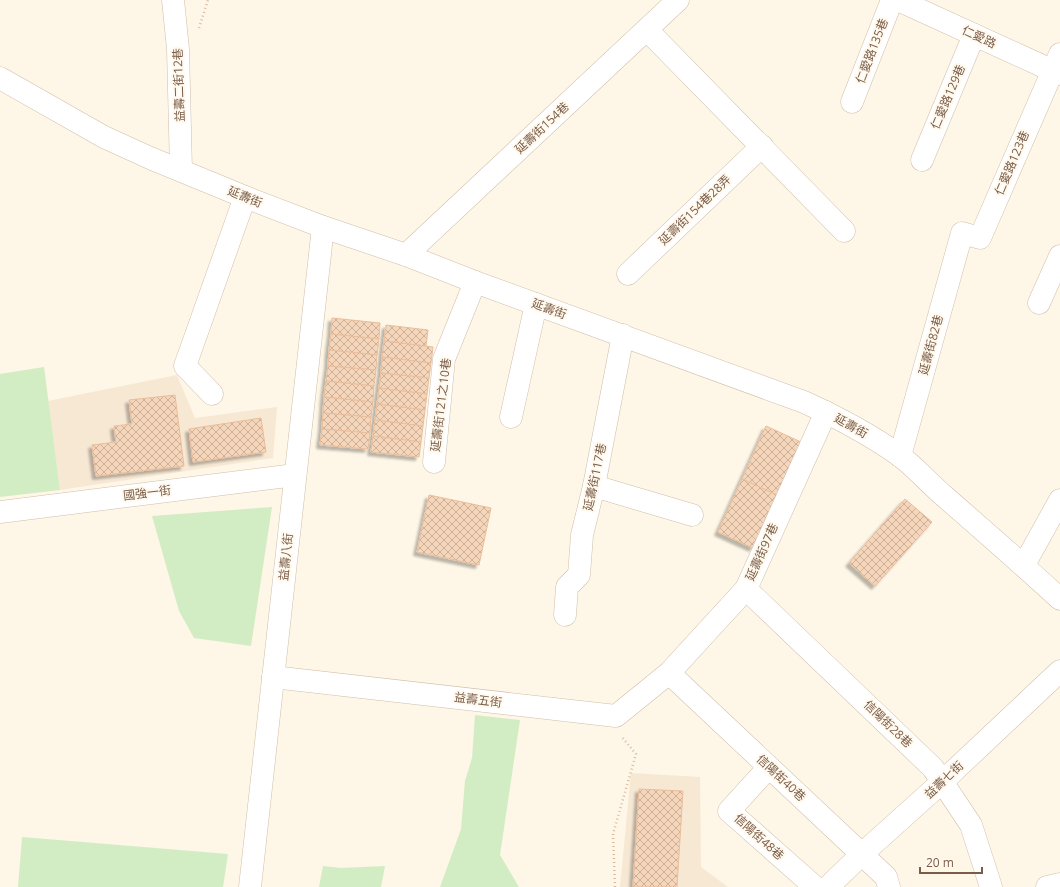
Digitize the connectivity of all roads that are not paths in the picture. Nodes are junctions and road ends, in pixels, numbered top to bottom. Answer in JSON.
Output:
{"nodes":[{"id":1,"x":173,"y":0,"type":"edge"},
{"id":2,"x":678,"y":0,"type":"edge"},
{"id":3,"x":892,"y":0,"type":"edge"},
{"id":4,"x":898,"y":0,"type":"edge"},
{"id":5,"x":647,"y":30,"type":"junction"},
{"id":6,"x":974,"y":35,"type":"junction"},
{"id":7,"x":1057,"y":66,"type":"edge"},
{"id":8,"x":2,"y":85,"type":"edge"},
{"id":9,"x":852,"y":102,"type":"dead end"},
{"id":10,"x":762,"y":146,"type":"junction"},
{"id":11,"x":922,"y":160,"type":"dead end"},
{"id":12,"x":181,"y":170,"type":"junction"},
{"id":13,"x":245,"y":197,"type":"junction"},
{"id":14,"x":323,"y":226,"type":"junction"},
{"id":15,"x":844,"y":231,"type":"dead end"},
{"id":16,"x":962,"y":233,"type":"joint"},
{"id":17,"x":406,"y":255,"type":"junction"},
{"id":18,"x":1060,"y":256,"type":"edge"},
{"id":19,"x":628,"y":274,"type":"dead end"},
{"id":20,"x":476,"y":282,"type":"junction"},
{"id":21,"x":1039,"y":303,"type":"dead end"},
{"id":22,"x":536,"y":304,"type":"junction"},
{"id":23,"x":623,"y":336,"type":"junction"},
{"id":24,"x":212,"y":394,"type":"dead end"},
{"id":25,"x":826,"y":412,"type":"junction"},
{"id":26,"x":511,"y":418,"type":"dead end"},
{"id":27,"x":900,"y":456,"type":"junction"},
{"id":28,"x":434,"y":462,"type":"dead end"},
{"id":29,"x":294,"y":475,"type":"junction"},
{"id":30,"x":594,"y":486,"type":"junction"},
{"id":31,"x":1060,"y":500,"type":"edge"},
{"id":32,"x":0,"y":512,"type":"edge"},
{"id":33,"x":692,"y":515,"type":"dead end"},
{"id":34,"x":1024,"y":566,"type":"junction"},
{"id":35,"x":746,"y":589,"type":"junction"},
{"id":36,"x":1060,"y":599,"type":"edge"},
{"id":37,"x":565,"y":615,"type":"dead end"},
{"id":38,"x":1060,"y":671,"type":"edge"},
{"id":39,"x":669,"y":673,"type":"junction"},
{"id":40,"x":273,"y":676,"type":"junction"},
{"id":41,"x":769,"y":768,"type":"junction"},
{"id":42,"x":942,"y":782,"type":"junction"},
{"id":43,"x":862,"y":854,"type":"junction"},
{"id":44,"x":1060,"y":884,"type":"edge"},
{"id":45,"x":250,"y":887,"type":"edge"},
{"id":46,"x":815,"y":887,"type":"edge"},
{"id":47,"x":828,"y":887,"type":"edge"},
{"id":48,"x":889,"y":887,"type":"edge"},
{"id":49,"x":991,"y":887,"type":"edge"},
{"id":50,"x":1047,"y":887,"type":"edge"}],
"edges":[{"from":1,"to":12,"type":"street","name":"益壽二街12巷"},
{"from":2,"to":5,"type":"street","name":"延壽街154巷"},
{"from":3,"to":9,"type":"street","name":"仁愛路135巷"},
{"from":4,"to":6,"type":"street","name":"仁愛路"},
{"from":5,"to":10,"type":"street"},
{"from":5,"to":17,"type":"street","name":"延壽街154巷"},
{"from":6,"to":7,"type":"street","name":"仁愛路"},
{"from":6,"to":11,"type":"street","name":"仁愛路129巷"},
{"from":7,"to":16,"type":"street","name":"仁愛路123巷"},
{"from":8,"to":12,"type":"street","name":"延壽街"},
{"from":10,"to":15,"type":"street"},
{"from":10,"to":19,"type":"street","name":"延壽街154巷28弄"},
{"from":12,"to":13,"type":"street","name":"延壽街"},
{"from":13,"to":14,"type":"street","name":"延壽街"},
{"from":13,"to":24,"type":"street"},
{"from":14,"to":17,"type":"street","name":"延壽街"},
{"from":14,"to":29,"type":"street","name":"益壽八街"},
{"from":16,"to":27,"type":"street","name":"延壽街82巷"},
{"from":17,"to":20,"type":"street","name":"延壽街"},
{"from":18,"to":21,"type":"street"},
{"from":20,"to":22,"type":"street","name":"延壽街"},
{"from":20,"to":28,"type":"street","name":"延壽街121之10巷"},
{"from":22,"to":23,"type":"street","name":"延壽街"},
{"from":22,"to":26,"type":"street"},
{"from":23,"to":25,"type":"street","name":"延壽街"},
{"from":23,"to":30,"type":"street","name":"延壽街117巷"},
{"from":25,"to":27,"type":"street","name":"延壽街"},
{"from":25,"to":35,"type":"street","name":"延壽街97巷"},
{"from":27,"to":34,"type":"street","name":"延壽街"},
{"from":29,"to":32,"type":"street","name":"國強一街"},
{"from":29,"to":40,"type":"street","name":"益壽八街"},
{"from":30,"to":33,"type":"street"},
{"from":30,"to":37,"type":"street","name":"延壽街117巷"},
{"from":31,"to":34,"type":"street"},
{"from":34,"to":36,"type":"street","name":"延壽街"},
{"from":35,"to":39,"type":"street","name":"延壽街97巷"},
{"from":35,"to":42,"type":"street","name":"信陽街28巷"},
{"from":38,"to":42,"type":"street","name":"益壽七街"},
{"from":39,"to":40,"type":"street","name":"益壽五街"},
{"from":39,"to":41,"type":"street","name":"信陽街40巷"},
{"from":40,"to":45,"type":"street","name":"益壽八街"},
{"from":41,"to":43,"type":"street","name":"信陽街40巷"},
{"from":41,"to":46,"type":"street","name":"信陽街48巷"},
{"from":42,"to":43,"type":"street","name":"益壽七街"},
{"from":42,"to":49,"type":"street","name":"信陽街28巷"},
{"from":43,"to":47,"type":"street","name":"益壽七街"},
{"from":43,"to":48,"type":"street","name":"信陽街40巷"},
{"from":44,"to":50,"type":"street"}]}
